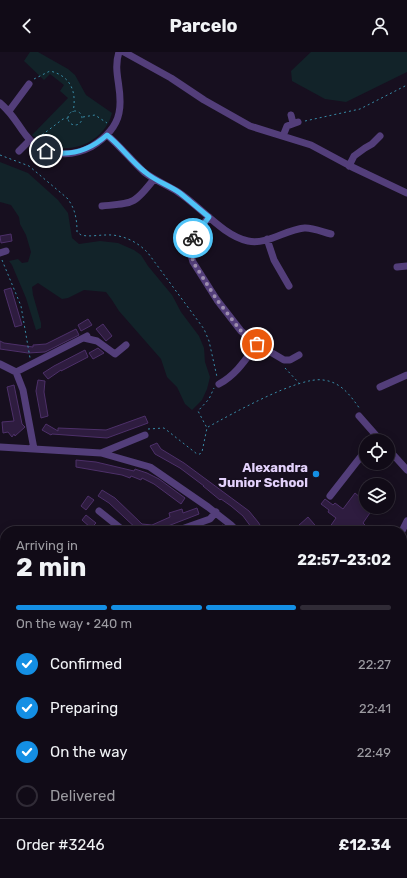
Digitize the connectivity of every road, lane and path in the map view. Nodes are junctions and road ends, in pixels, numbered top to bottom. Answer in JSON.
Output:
{"nodes":[{"id":1,"x":119,"y":52,"type":"edge"},
{"id":2,"x":124,"y":52,"type":"edge"},
{"id":3,"x":29,"y":84,"type":"joint"},
{"id":4,"x":407,"y":85,"type":"edge"},
{"id":5,"x":0,"y":103,"type":"edge"},
{"id":6,"x":9,"y":110,"type":"junction"},
{"id":7,"x":73,"y":112,"type":"junction"},
{"id":8,"x":291,"y":115,"type":"dead end"},
{"id":9,"x":68,"y":118,"type":"junction"},
{"id":10,"x":82,"y":118,"type":"junction"},
{"id":11,"x":296,"y":122,"type":"junction"},
{"id":12,"x":113,"y":127,"type":"junction"},
{"id":13,"x":107,"y":135,"type":"junction"},
{"id":14,"x":283,"y":136,"type":"junction"},
{"id":15,"x":380,"y":136,"type":"dead end"},
{"id":16,"x":31,"y":141,"type":"junction"},
{"id":17,"x":19,"y":151,"type":"dead end"},
{"id":18,"x":0,"y":154,"type":"edge"},
{"id":19,"x":349,"y":166,"type":"junction"},
{"id":20,"x":154,"y":179,"type":"junction"},
{"id":21,"x":407,"y":193,"type":"edge"},
{"id":22,"x":102,"y":206,"type":"dead end"},
{"id":23,"x":209,"y":217,"type":"junction"},
{"id":24,"x":330,"y":234,"type":"dead end"},
{"id":25,"x":267,"y":239,"type":"junction"},
{"id":26,"x":2,"y":253,"type":"edge"},
{"id":27,"x":289,"y":286,"type":"dead end"},
{"id":28,"x":257,"y":344,"type":"junction"},
{"id":29,"x":126,"y":345,"type":"dead end"},
{"id":30,"x":299,"y":355,"type":"dead end"},
{"id":31,"x":279,"y":358,"type":"junction"},
{"id":32,"x":0,"y":364,"type":"edge"},
{"id":33,"x":31,"y":364,"type":"junction"},
{"id":34,"x":16,"y":372,"type":"junction"},
{"id":35,"x":407,"y":375,"type":"edge"},
{"id":36,"x":217,"y":383,"type":"junction"},
{"id":37,"x":299,"y":384,"type":"junction"},
{"id":38,"x":380,"y":387,"type":"dead end"},
{"id":39,"x":359,"y":416,"type":"joint"},
{"id":40,"x":207,"y":428,"type":"junction"},
{"id":41,"x":373,"y":434,"type":"edge"},
{"id":42,"x":145,"y":435,"type":"joint"},
{"id":43,"x":0,"y":447,"type":"edge"},
{"id":44,"x":34,"y":449,"type":"junction"},
{"id":45,"x":101,"y":453,"type":"junction"},
{"id":46,"x":395,"y":457,"type":"edge"},
{"id":47,"x":359,"y":459,"type":"edge"},
{"id":48,"x":407,"y":470,"type":"edge"},
{"id":49,"x":330,"y":496,"type":"dead end"},
{"id":50,"x":99,"y":511,"type":"dead end"},
{"id":51,"x":216,"y":512,"type":"junction"},
{"id":52,"x":118,"y":526,"type":"edge"},
{"id":53,"x":191,"y":526,"type":"edge"},
{"id":54,"x":233,"y":526,"type":"edge"}],
"edges":[{"from":1,"to":12,"type":"street"},
{"from":2,"to":14,"type":"street"},
{"from":3,"to":6,"type":"street"},
{"from":3,"to":7,"type":"path"},
{"from":4,"to":11,"type":"path"},
{"from":5,"to":6,"type":"street"},
{"from":6,"to":16,"type":"street"},
{"from":7,"to":9,"type":"path"},
{"from":7,"to":10,"type":"path"},
{"from":8,"to":11,"type":"street"},
{"from":9,"to":10,"type":"path"},
{"from":9,"to":16,"type":"path"},
{"from":10,"to":12,"type":"path"},
{"from":11,"to":14,"type":"street"},
{"from":12,"to":13,"type":"street"},
{"from":13,"to":16,"type":"street"},
{"from":13,"to":20,"type":"street"},
{"from":14,"to":19,"type":"street"},
{"from":15,"to":19,"type":"street"},
{"from":16,"to":17,"type":"street"},
{"from":18,"to":36,"type":"path"},
{"from":19,"to":21,"type":"street"},
{"from":20,"to":22,"type":"street"},
{"from":20,"to":23,"type":"street"},
{"from":23,"to":25,"type":"street"},
{"from":23,"to":28,"type":"street"},
{"from":24,"to":25,"type":"street"},
{"from":25,"to":27,"type":"street"},
{"from":26,"to":33,"type":"path"},
{"from":28,"to":31,"type":"street"},
{"from":28,"to":36,"type":"street"},
{"from":29,"to":33,"type":"street"},
{"from":30,"to":31,"type":"street"},
{"from":31,"to":37,"type":"path"},
{"from":32,"to":34,"type":"street"},
{"from":33,"to":34,"type":"street"},
{"from":34,"to":44,"type":"street"},
{"from":35,"to":38,"type":"street"},
{"from":36,"to":40,"type":"path"},
{"from":37,"to":39,"type":"path"},
{"from":37,"to":40,"type":"path"},
{"from":39,"to":41,"type":"street"},
{"from":40,"to":42,"type":"path"},
{"from":42,"to":45,"type":"street"},
{"from":43,"to":44,"type":"street"},
{"from":44,"to":45,"type":"street"},
{"from":45,"to":51,"type":"street"},
{"from":46,"to":48,"type":"street"},
{"from":47,"to":49,"type":"street"},
{"from":50,"to":52,"type":"street"},
{"from":51,"to":53,"type":"street"},
{"from":51,"to":54,"type":"street"}]}
